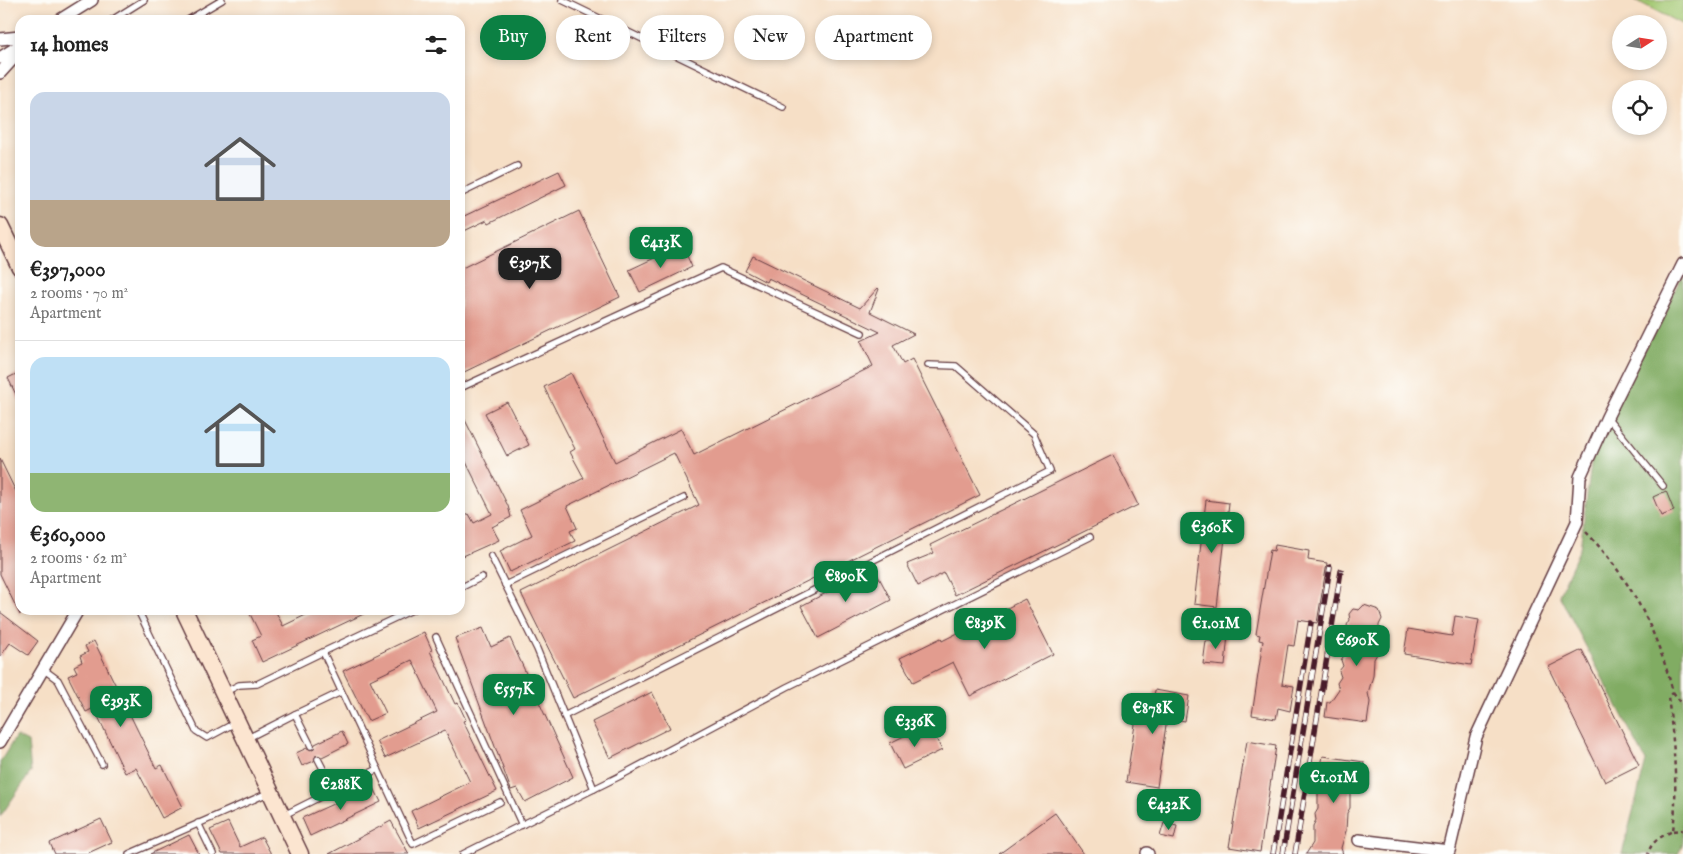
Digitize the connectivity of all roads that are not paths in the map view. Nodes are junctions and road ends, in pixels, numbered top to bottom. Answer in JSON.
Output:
{"nodes":[{"id":1,"x":92,"y":0,"type":"edge"},
{"id":2,"x":144,"y":0,"type":"edge"},
{"id":3,"x":222,"y":0,"type":"edge"},
{"id":4,"x":562,"y":0,"type":"edge"},
{"id":5,"x":70,"y":15,"type":"edge"},
{"id":6,"x":120,"y":15,"type":"edge"},
{"id":7,"x":196,"y":15,"type":"edge"},
{"id":8,"x":15,"y":38,"type":"edge"},
{"id":9,"x":0,"y":39,"type":"edge"},
{"id":10,"x":15,"y":48,"type":"edge"},
{"id":11,"x":15,"y":56,"type":"edge"},
{"id":12,"x":0,"y":58,"type":"edge"},
{"id":13,"x":0,"y":73,"type":"edge"},
{"id":14,"x":784,"y":107,"type":"dead end"},
{"id":15,"x":518,"y":166,"type":"dead end"},
{"id":16,"x":465,"y":192,"type":"edge"},
{"id":17,"x":0,"y":226,"type":"edge"},
{"id":18,"x":15,"y":253,"type":"edge"},
{"id":19,"x":1683,"y":264,"type":"edge"},
{"id":20,"x":862,"y":333,"type":"dead end"},
{"id":21,"x":928,"y":366,"type":"dead end"},
{"id":22,"x":465,"y":386,"type":"edge"},
{"id":23,"x":1607,"y":417,"type":"junction"},
{"id":24,"x":1663,"y":486,"type":"dead end"},
{"id":25,"x":684,"y":498,"type":"dead end"},
{"id":26,"x":1090,"y":537,"type":"dead end"},
{"id":27,"x":491,"y":556,"type":"dead end"},
{"id":28,"x":482,"y":577,"type":"dead end"},
{"id":29,"x":505,"y":585,"type":"junction"},
{"id":30,"x":465,"y":586,"type":"edge"},
{"id":31,"x":75,"y":615,"type":"edge"},
{"id":32,"x":140,"y":615,"type":"edge"},
{"id":33,"x":186,"y":615,"type":"edge"},
{"id":34,"x":401,"y":615,"type":"edge"},
{"id":35,"x":436,"y":637,"type":"dead end"},
{"id":36,"x":322,"y":652,"type":"junction"},
{"id":37,"x":43,"y":669,"type":"junction"},
{"id":38,"x":341,"y":692,"type":"junction"},
{"id":39,"x":223,"y":693,"type":"junction"},
{"id":40,"x":295,"y":714,"type":"junction"},
{"id":41,"x":564,"y":716,"type":"junction"},
{"id":42,"x":237,"y":722,"type":"junction"},
{"id":43,"x":3,"y":729,"type":"edge"},
{"id":44,"x":245,"y":740,"type":"junction"},
{"id":45,"x":0,"y":742,"type":"edge"},
{"id":46,"x":311,"y":746,"type":"dead end"},
{"id":47,"x":318,"y":759,"type":"dead end"},
{"id":48,"x":102,"y":764,"type":"dead end"},
{"id":49,"x":378,"y":769,"type":"junction"},
{"id":50,"x":594,"y":789,"type":"junction"},
{"id":51,"x":334,"y":790,"type":"junction"},
{"id":52,"x":270,"y":792,"type":"junction"},
{"id":53,"x":500,"y":802,"type":"dead end"},
{"id":54,"x":282,"y":816,"type":"junction"},
{"id":55,"x":198,"y":824,"type":"junction"},
{"id":56,"x":522,"y":825,"type":"junction"},
{"id":57,"x":1359,"y":840,"type":"dead end"},
{"id":58,"x":129,"y":854,"type":"edge"},
{"id":59,"x":213,"y":854,"type":"edge"},
{"id":60,"x":300,"y":854,"type":"edge"},
{"id":61,"x":463,"y":854,"type":"edge"}],
"edges":[{"from":1,"to":5,"type":"street"},
{"from":2,"to":6,"type":"lane"},
{"from":3,"to":7,"type":"lane"},
{"from":4,"to":14,"type":"lane"},
{"from":8,"to":9,"type":"street"},
{"from":10,"to":12,"type":"street"},
{"from":11,"to":13,"type":"street"},
{"from":15,"to":16,"type":"lane"},
{"from":17,"to":18,"type":"street"},
{"from":19,"to":23,"type":"street"},
{"from":20,"to":22,"type":"lane"},
{"from":21,"to":41,"type":"lane"},
{"from":23,"to":24,"type":"lane"},
{"from":23,"to":57,"type":"street"},
{"from":25,"to":29,"type":"lane"},
{"from":26,"to":50,"type":"lane"},
{"from":27,"to":29,"type":"lane"},
{"from":28,"to":30,"type":"lane"},
{"from":29,"to":41,"type":"lane"},
{"from":31,"to":37,"type":"street"},
{"from":32,"to":42,"type":"lane"},
{"from":33,"to":39,"type":"street"},
{"from":34,"to":36,"type":"lane"},
{"from":35,"to":56,"type":"lane"},
{"from":36,"to":38,"type":"lane"},
{"from":36,"to":39,"type":"lane"},
{"from":37,"to":43,"type":"street"},
{"from":37,"to":48,"type":"lane"},
{"from":38,"to":40,"type":"lane"},
{"from":38,"to":49,"type":"lane"},
{"from":39,"to":42,"type":"street"},
{"from":40,"to":44,"type":"lane"},
{"from":40,"to":46,"type":"lane"},
{"from":41,"to":50,"type":"lane"},
{"from":42,"to":44,"type":"street"},
{"from":43,"to":45,"type":"street"},
{"from":44,"to":52,"type":"street"},
{"from":47,"to":51,"type":"lane"},
{"from":49,"to":51,"type":"lane"},
{"from":49,"to":53,"type":"lane"},
{"from":50,"to":56,"type":"lane"},
{"from":51,"to":54,"type":"lane"},
{"from":52,"to":54,"type":"street"},
{"from":52,"to":55,"type":"lane"},
{"from":54,"to":60,"type":"street"},
{"from":55,"to":58,"type":"lane"},
{"from":55,"to":59,"type":"lane"},
{"from":56,"to":61,"type":"lane"}]}
